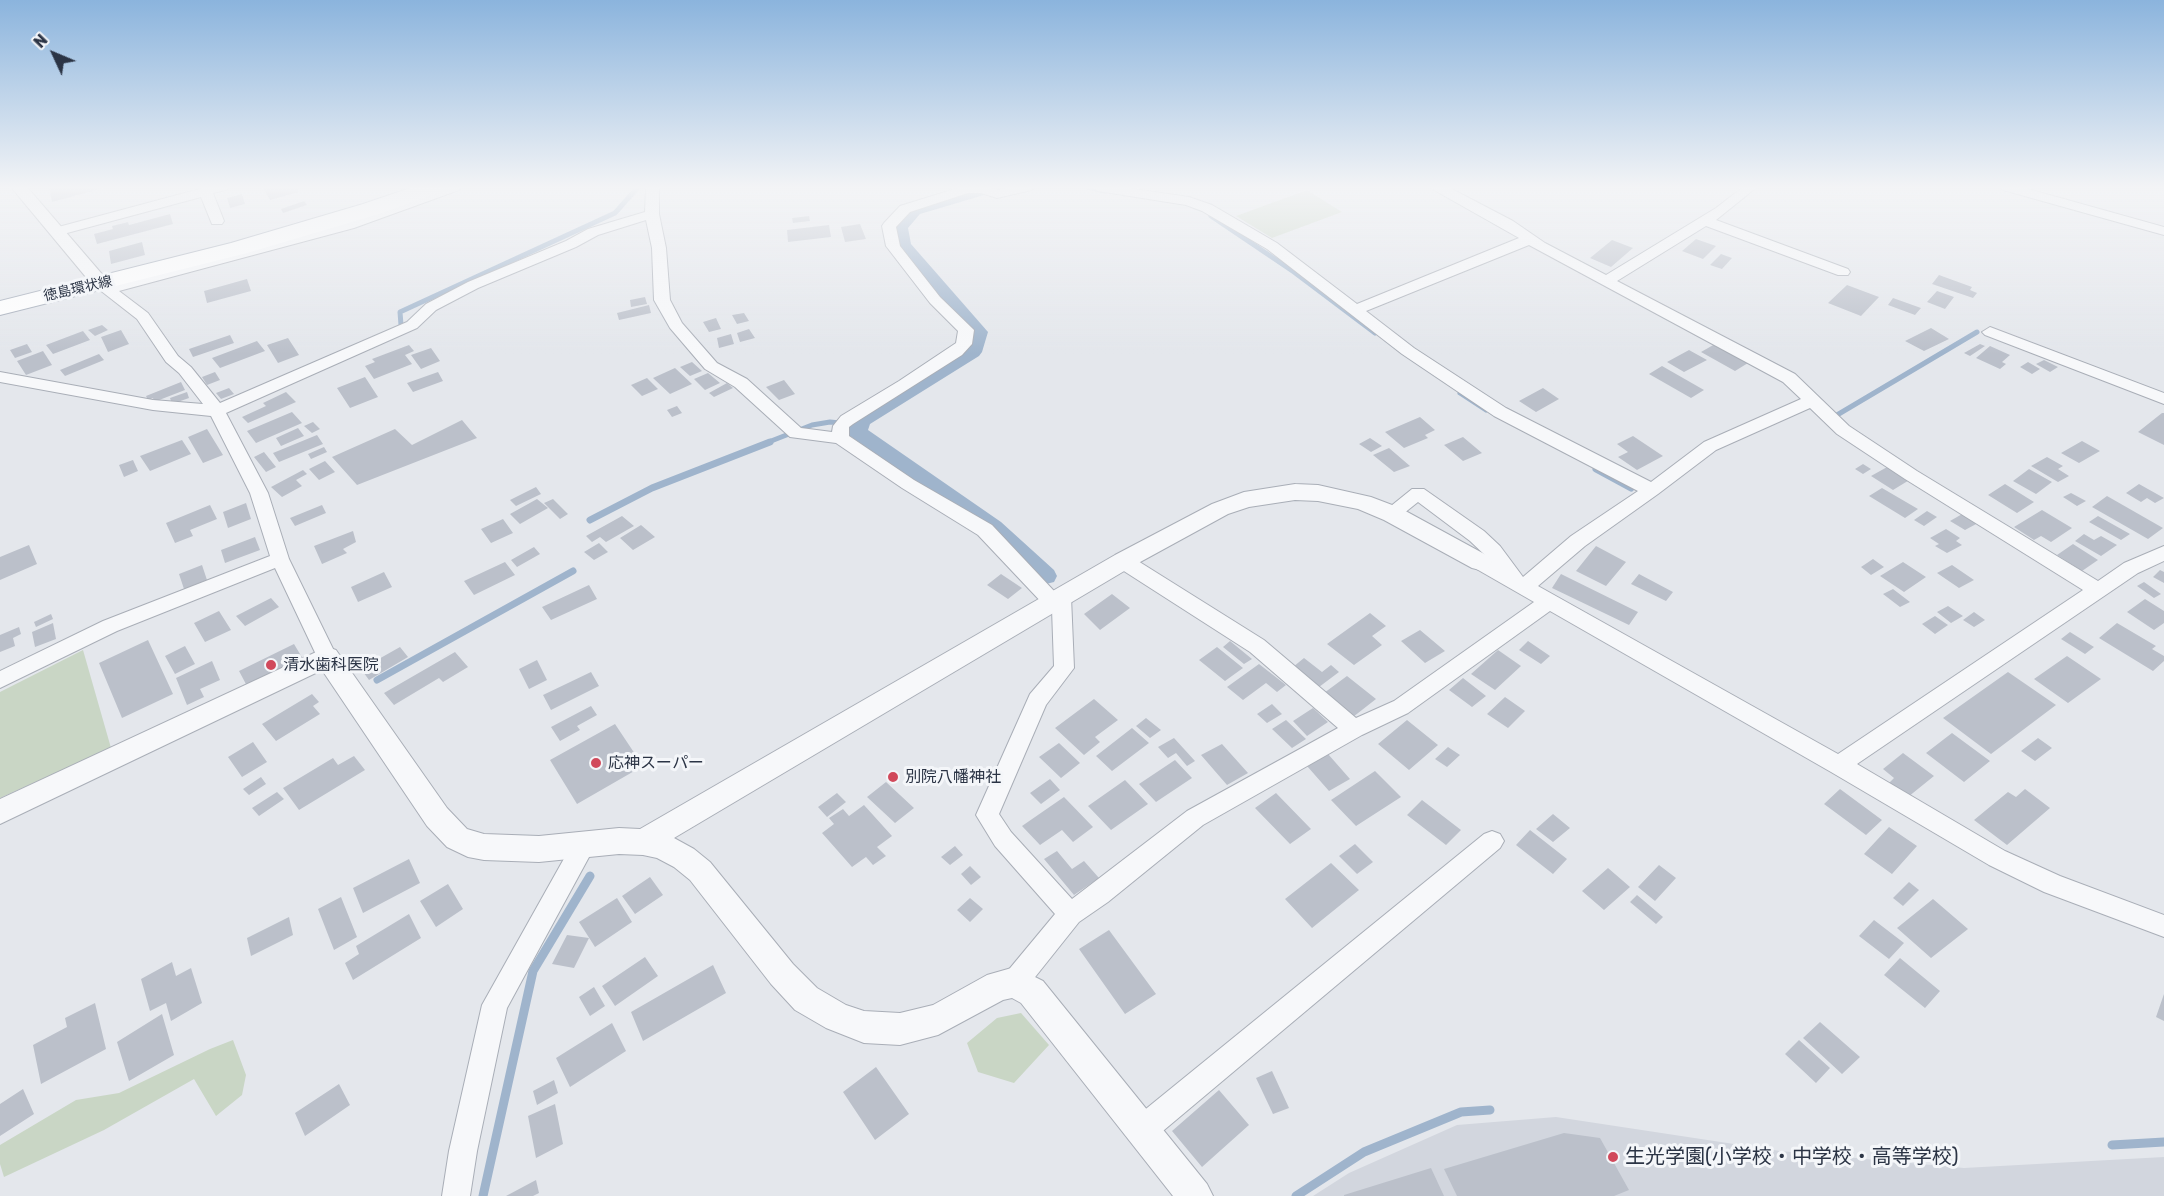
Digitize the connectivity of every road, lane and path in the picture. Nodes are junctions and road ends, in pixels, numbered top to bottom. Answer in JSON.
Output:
{"nodes":[{"id":1,"x":65,"y":243,"type":"edge"},
{"id":2,"x":256,"y":243,"type":"edge"},
{"id":3,"x":279,"y":243,"type":"edge"},
{"id":4,"x":573,"y":243,"type":"edge"},
{"id":5,"x":659,"y":243,"type":"edge"},
{"id":6,"x":892,"y":243,"type":"edge"},
{"id":7,"x":1267,"y":243,"type":"edge"},
{"id":8,"x":1521,"y":243,"type":"edge"},
{"id":9,"x":1537,"y":243,"type":"edge"},
{"id":10,"x":1669,"y":243,"type":"edge"},
{"id":11,"x":1764,"y":243,"type":"edge"},
{"id":12,"x":1843,"y":272,"type":"dead end"},
{"id":13,"x":1606,"y":281,"type":"junction"},
{"id":14,"x":104,"y":287,"type":"junction"},
{"id":15,"x":0,"y":308,"type":"edge"},
{"id":16,"x":1354,"y":311,"type":"junction"},
{"id":17,"x":1990,"y":333,"type":"dead end"},
{"id":18,"x":0,"y":376,"type":"edge"},
{"id":19,"x":2164,"y":399,"type":"edge"},
{"id":20,"x":1811,"y":401,"type":"junction"},
{"id":21,"x":217,"y":411,"type":"junction"},
{"id":22,"x":843,"y":428,"type":"junction"},
{"id":23,"x":1652,"y":490,"type":"junction"},
{"id":24,"x":1392,"y":514,"type":"junction"},
{"id":25,"x":2164,"y":553,"type":"edge"},
{"id":26,"x":280,"y":559,"type":"junction"},
{"id":27,"x":1123,"y":561,"type":"junction"},
{"id":28,"x":1480,"y":562,"type":"joint"},
{"id":29,"x":1520,"y":585,"type":"junction"},
{"id":30,"x":2098,"y":590,"type":"junction"},
{"id":31,"x":1057,"y":599,"type":"junction"},
{"id":32,"x":1549,"y":601,"type":"junction"},
{"id":33,"x":327,"y":657,"type":"junction"},
{"id":34,"x":0,"y":680,"type":"edge"},
{"id":35,"x":1354,"y":729,"type":"junction"},
{"id":36,"x":1839,"y":765,"type":"junction"},
{"id":37,"x":0,"y":812,"type":"edge"},
{"id":38,"x":1492,"y":841,"type":"dead end"},
{"id":39,"x":643,"y":842,"type":"junction"},
{"id":40,"x":583,"y":846,"type":"junction"},
{"id":41,"x":1070,"y":914,"type":"junction"},
{"id":42,"x":2164,"y":926,"type":"edge"},
{"id":43,"x":1014,"y":982,"type":"junction"},
{"id":44,"x":1141,"y":1131,"type":"junction"},
{"id":45,"x":456,"y":1196,"type":"edge"},
{"id":46,"x":1195,"y":1196,"type":"edge"}],
"edges":[{"from":1,"to":14,"type":"street"},
{"from":2,"to":14,"type":"main road","name":"徳島環状線"},
{"from":3,"to":14,"type":"street"},
{"from":4,"to":21,"type":"street"},
{"from":5,"to":22,"type":"street"},
{"from":6,"to":22,"type":"street"},
{"from":7,"to":16,"type":"street"},
{"from":8,"to":16,"type":"street"},
{"from":9,"to":13,"type":"street"},
{"from":10,"to":13,"type":"street"},
{"from":11,"to":12,"type":"street"},
{"from":13,"to":20,"type":"street"},
{"from":14,"to":15,"type":"main road","name":"徳島環状線"},
{"from":14,"to":21,"type":"street"},
{"from":16,"to":23,"type":"street"},
{"from":17,"to":19,"type":"street"},
{"from":18,"to":21,"type":"street"},
{"from":20,"to":23,"type":"street"},
{"from":20,"to":30,"type":"street"},
{"from":21,"to":26,"type":"street"},
{"from":22,"to":31,"type":"street"},
{"from":23,"to":29,"type":"street"},
{"from":24,"to":27,"type":"street"},
{"from":24,"to":28,"type":"street"},
{"from":24,"to":29,"type":"street"},
{"from":25,"to":30,"type":"street"},
{"from":26,"to":33,"type":"street"},
{"from":26,"to":34,"type":"street"},
{"from":27,"to":31,"type":"street"},
{"from":27,"to":35,"type":"street"},
{"from":28,"to":29,"type":"street"},
{"from":29,"to":32,"type":"street"},
{"from":30,"to":36,"type":"street"},
{"from":31,"to":39,"type":"street"},
{"from":31,"to":41,"type":"street"},
{"from":32,"to":35,"type":"street"},
{"from":32,"to":36,"type":"street"},
{"from":33,"to":37,"type":"street"},
{"from":33,"to":40,"type":"street"},
{"from":35,"to":41,"type":"street"},
{"from":36,"to":42,"type":"street"},
{"from":38,"to":44,"type":"street"},
{"from":39,"to":40,"type":"street"},
{"from":39,"to":43,"type":"street"},
{"from":40,"to":45,"type":"street"},
{"from":41,"to":43,"type":"street"},
{"from":43,"to":44,"type":"street"},
{"from":44,"to":46,"type":"street"}]}
